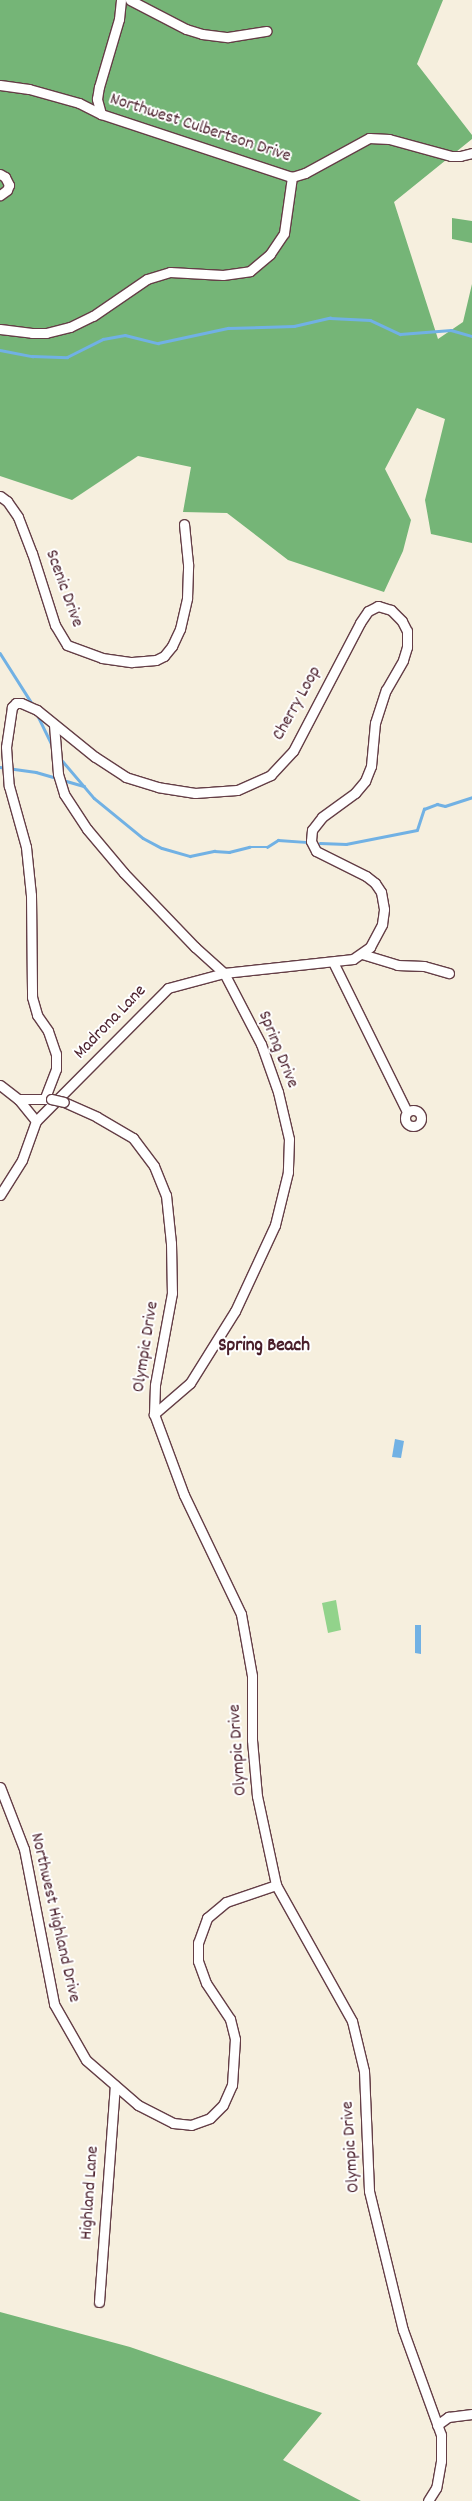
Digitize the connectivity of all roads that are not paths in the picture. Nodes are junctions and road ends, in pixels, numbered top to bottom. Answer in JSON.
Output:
{"nodes":[{"id":1,"x":121,"y":0,"type":"edge"},
{"id":2,"x":130,"y":0,"type":"edge"},
{"id":3,"x":267,"y":31,"type":"dead end"},
{"id":4,"x":0,"y":85,"type":"edge"},
{"id":5,"x":101,"y":114,"type":"junction"},
{"id":6,"x":472,"y":153,"type":"edge"},
{"id":7,"x":0,"y":174,"type":"edge"},
{"id":8,"x":292,"y":177,"type":"junction"},
{"id":9,"x":0,"y":195,"type":"edge"},
{"id":10,"x":0,"y":329,"type":"edge"},
{"id":11,"x":0,"y":496,"type":"edge"},
{"id":12,"x":184,"y":524,"type":"dead end"},
{"id":13,"x":54,"y":724,"type":"junction"},
{"id":14,"x":362,"y":954,"type":"junction"},
{"id":15,"x":333,"y":962,"type":"junction"},
{"id":16,"x":224,"y":973,"type":"junction"},
{"id":17,"x":449,"y":973,"type":"dead end"},
{"id":18,"x":0,"y":1085,"type":"edge"},
{"id":19,"x":48,"y":1099,"type":"junction"},
{"id":20,"x":18,"y":1100,"type":"junction"},
{"id":21,"x":407,"y":1112,"type":"dead end"},
{"id":22,"x":36,"y":1121,"type":"junction"},
{"id":23,"x":0,"y":1195,"type":"edge"},
{"id":24,"x":154,"y":1414,"type":"junction"},
{"id":25,"x":0,"y":1787,"type":"edge"},
{"id":26,"x":276,"y":1885,"type":"junction"},
{"id":27,"x":116,"y":2086,"type":"junction"},
{"id":28,"x":99,"y":2302,"type":"dead end"},
{"id":29,"x":472,"y":2414,"type":"edge"},
{"id":30,"x":437,"y":2425,"type":"junction"},
{"id":31,"x":428,"y":2501,"type":"edge"}],
"edges":[{"from":1,"to":5,"type":"street"},
{"from":2,"to":3,"type":"street"},
{"from":4,"to":5,"type":"street","name":"Northwest Culbertson Drive"},
{"from":5,"to":8,"type":"street","name":"Northwest Culbertson Drive"},
{"from":6,"to":8,"type":"street","name":"Northwest Culbertson Drive"},
{"from":7,"to":9,"type":"street"},
{"from":8,"to":10,"type":"street"},
{"from":11,"to":12,"type":"street","name":"Scenic Drive"},
{"from":13,"to":14,"type":"street","name":"Cherry Loop"},
{"from":13,"to":16,"type":"street","name":"Spring Drive"},
{"from":13,"to":19,"type":"street","name":"Cherry Loop"},
{"from":14,"to":15,"type":"street"},
{"from":14,"to":17,"type":"street"},
{"from":15,"to":16,"type":"street"},
{"from":15,"to":21,"type":"street"},
{"from":16,"to":22,"type":"street","name":"Madrona Lane"},
{"from":16,"to":24,"type":"street","name":"Spring Drive"},
{"from":18,"to":20,"type":"street"},
{"from":19,"to":20,"type":"street","name":"Olympic Drive"},
{"from":19,"to":24,"type":"street","name":"Olympic Drive","bridge":true},
{"from":20,"to":22,"type":"street"},
{"from":22,"to":23,"type":"street"},
{"from":24,"to":26,"type":"street","name":"Olympic Drive"},
{"from":25,"to":27,"type":"street","name":"Northwest Highland Drive"},
{"from":26,"to":27,"type":"street","name":"Northwest Highland Drive"},
{"from":26,"to":30,"type":"street","name":"Olympic Drive"},
{"from":27,"to":28,"type":"street","name":"Highland Lane"},
{"from":29,"to":30,"type":"street"},
{"from":30,"to":31,"type":"street","name":"Olympic Drive"}]}
